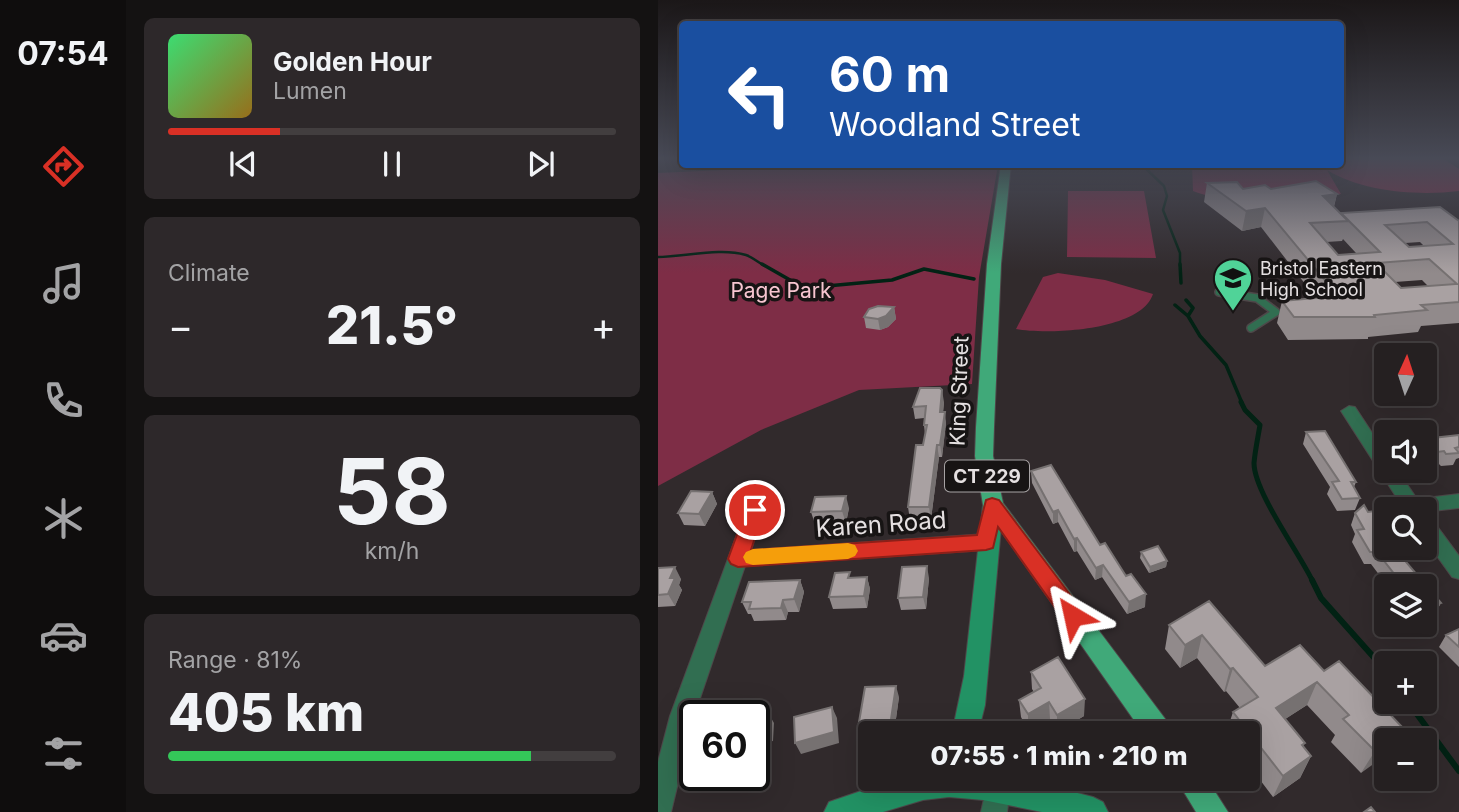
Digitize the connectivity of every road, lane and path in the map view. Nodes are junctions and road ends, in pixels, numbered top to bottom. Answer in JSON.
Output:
{"nodes":[{"id":1,"x":1002,"y":197,"type":"edge"},
{"id":2,"x":1219,"y":292,"type":"dead end"},
{"id":3,"x":1289,"y":311,"type":"edge"},
{"id":4,"x":1276,"y":312,"type":"junction"},
{"id":5,"x":1251,"y":328,"type":"dead end"},
{"id":6,"x":1349,"y":411,"type":"dead end"},
{"id":7,"x":1374,"y":449,"type":"edge"},
{"id":8,"x":1459,"y":501,"type":"edge"},
{"id":9,"x":1437,"y":504,"type":"edge"},
{"id":10,"x":992,"y":505,"type":"junction"},
{"id":11,"x":755,"y":510,"type":"dead end"},
{"id":12,"x":1437,"y":541,"type":"edge"},
{"id":13,"x":986,"y":542,"type":"junction"},
{"id":14,"x":738,"y":559,"type":"junction"},
{"id":15,"x":1459,"y":571,"type":"edge"},
{"id":16,"x":969,"y":721,"type":"edge"},
{"id":17,"x":1150,"y":721,"type":"edge"},
{"id":18,"x":909,"y":791,"type":"edge"},
{"id":19,"x":972,"y":791,"type":"edge"},
{"id":20,"x":1198,"y":791,"type":"edge"},
{"id":21,"x":995,"y":801,"type":"edge"},
{"id":22,"x":658,"y":812,"type":"edge"},
{"id":23,"x":839,"y":812,"type":"edge"},
{"id":24,"x":1093,"y":812,"type":"edge"},
{"id":25,"x":1213,"y":812,"type":"edge"}],
"edges":[{"from":1,"to":10,"type":"main road","name":"King Street","number":"CT 229"},
{"from":2,"to":4,"type":"lane"},
{"from":3,"to":4,"type":"lane"},
{"from":4,"to":5,"type":"lane"},
{"from":6,"to":7,"type":"street"},
{"from":8,"to":9,"type":"street"},
{"from":10,"to":13,"type":"street"},
{"from":10,"to":17,"type":"main road","name":"King Street","number":"CT 229"},
{"from":11,"to":14,"type":"street"},
{"from":12,"to":15,"type":"street"},
{"from":13,"to":14,"type":"street","name":"Karen Road"},
{"from":13,"to":16,"type":"street"},
{"from":14,"to":22,"type":"street"},
{"from":18,"to":23,"type":"street"},
{"from":19,"to":21,"type":"street"},
{"from":20,"to":25,"type":"main road"},
{"from":21,"to":24,"type":"street"}]}
